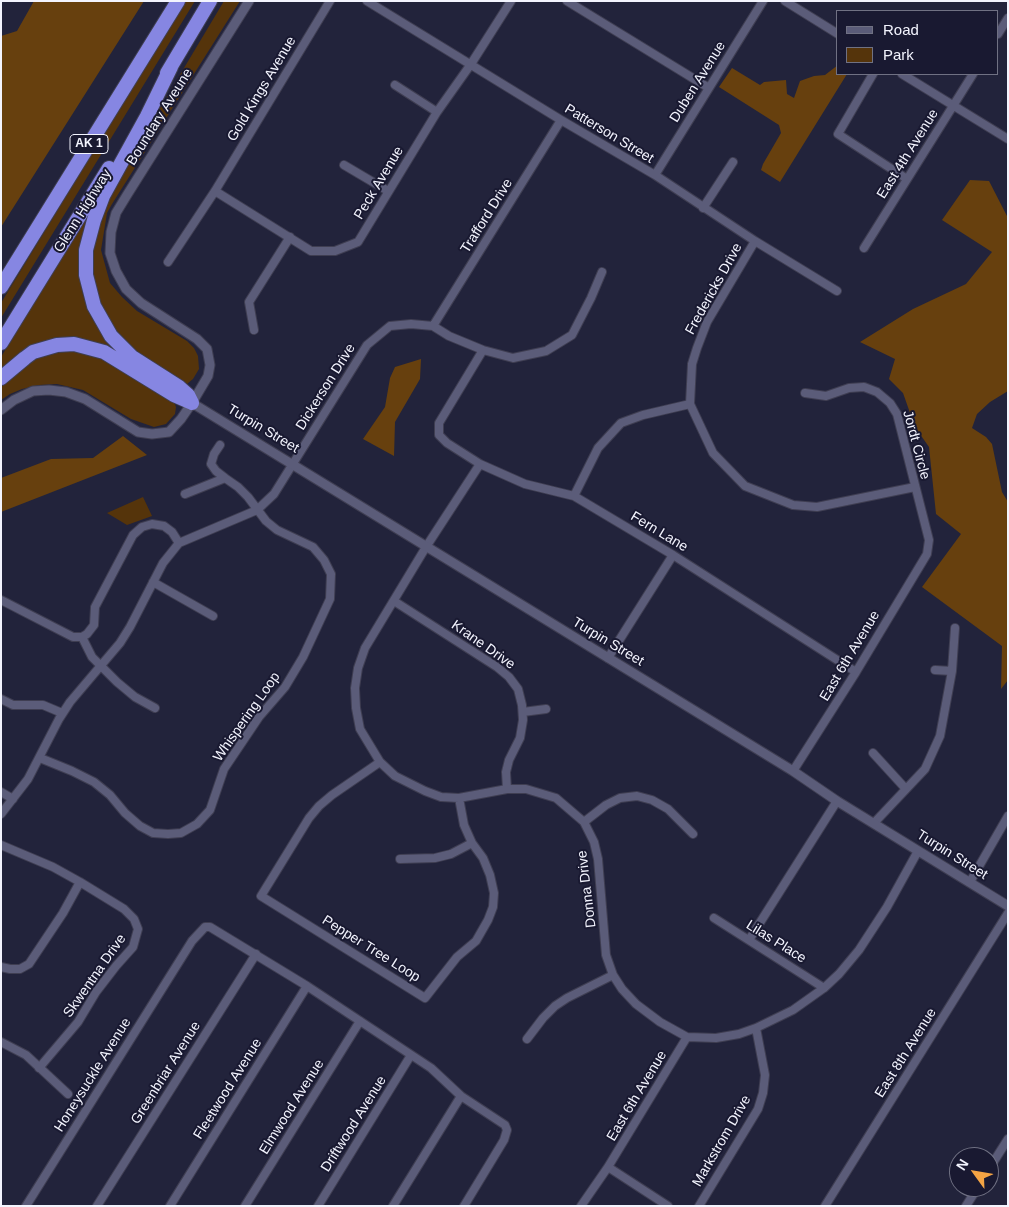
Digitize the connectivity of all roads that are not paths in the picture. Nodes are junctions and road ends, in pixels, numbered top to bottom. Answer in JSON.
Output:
{"nodes":[{"id":1,"x":178,"y":1,"type":"edge"},
{"id":2,"x":210,"y":1,"type":"edge"},
{"id":3,"x":249,"y":1,"type":"edge"},
{"id":4,"x":330,"y":1,"type":"edge"},
{"id":5,"x":367,"y":1,"type":"edge"},
{"id":6,"x":511,"y":1,"type":"edge"},
{"id":7,"x":566,"y":1,"type":"edge"},
{"id":8,"x":763,"y":1,"type":"edge"},
{"id":9,"x":785,"y":1,"type":"edge"},
{"id":10,"x":1008,"y":18,"type":"edge"},
{"id":11,"x":999,"y":32,"type":"edge"},
{"id":12,"x":836,"y":33,"type":"edge"},
{"id":13,"x":471,"y":64,"type":"junction"},
{"id":14,"x":171,"y":66,"type":"junction"},
{"id":15,"x":872,"y":75,"type":"edge"},
{"id":16,"x":904,"y":75,"type":"edge"},
{"id":17,"x":972,"y":75,"type":"edge"},
{"id":18,"x":395,"y":84,"type":"dead end"},
{"id":19,"x":709,"y":88,"type":"junction"},
{"id":20,"x":953,"y":106,"type":"junction"},
{"id":21,"x":437,"y":112,"type":"junction"},
{"id":22,"x":561,"y":120,"type":"junction"},
{"id":23,"x":1008,"y":139,"type":"edge"},
{"id":24,"x":732,"y":162,"type":"dead end"},
{"id":25,"x":344,"y":165,"type":"dead end"},
{"id":26,"x":655,"y":175,"type":"junction"},
{"id":27,"x":907,"y":179,"type":"junction"},
{"id":28,"x":215,"y":190,"type":"junction"},
{"id":29,"x":388,"y":191,"type":"junction"},
{"id":30,"x":703,"y":208,"type":"junction"},
{"id":31,"x":290,"y":237,"type":"junction"},
{"id":32,"x":755,"y":241,"type":"junction"},
{"id":33,"x":864,"y":248,"type":"dead end"},
{"id":34,"x":168,"y":262,"type":"dead end"},
{"id":35,"x":602,"y":272,"type":"dead end"},
{"id":36,"x":1,"y":287,"type":"edge"},
{"id":37,"x":837,"y":291,"type":"dead end"},
{"id":38,"x":434,"y":326,"type":"junction"},
{"id":39,"x":254,"y":330,"type":"dead end"},
{"id":40,"x":1,"y":343,"type":"edge"},
{"id":41,"x":483,"y":350,"type":"junction"},
{"id":42,"x":1,"y":378,"type":"edge"},
{"id":43,"x":805,"y":394,"type":"dead end"},
{"id":44,"x":192,"y":403,"type":"junction"},
{"id":45,"x":690,"y":404,"type":"junction"},
{"id":46,"x":1,"y":410,"type":"edge"},
{"id":47,"x":220,"y":445,"type":"dead end"},
{"id":48,"x":294,"y":463,"type":"junction"},
{"id":49,"x":480,"y":464,"type":"junction"},
{"id":50,"x":225,"y":478,"type":"junction"},
{"id":51,"x":915,"y":487,"type":"junction"},
{"id":52,"x":185,"y":494,"type":"dead end"},
{"id":53,"x":574,"y":496,"type":"junction"},
{"id":54,"x":257,"y":510,"type":"junction"},
{"id":55,"x":179,"y":543,"type":"junction"},
{"id":56,"x":426,"y":547,"type":"junction"},
{"id":57,"x":673,"y":554,"type":"junction"},
{"id":58,"x":927,"y":554,"type":"joint"},
{"id":59,"x":153,"y":582,"type":"junction"},
{"id":60,"x":1,"y":600,"type":"edge"},
{"id":61,"x":394,"y":601,"type":"junction"},
{"id":62,"x":213,"y":616,"type":"dead end"},
{"id":63,"x":955,"y":628,"type":"dead end"},
{"id":64,"x":82,"y":637,"type":"junction"},
{"id":65,"x":608,"y":658,"type":"junction"},
{"id":66,"x":101,"y":667,"type":"junction"},
{"id":67,"x":935,"y":670,"type":"dead end"},
{"id":68,"x":952,"y":671,"type":"junction"},
{"id":69,"x":856,"y":672,"type":"junction"},
{"id":70,"x":1,"y":699,"type":"edge"},
{"id":71,"x":155,"y":708,"type":"dead end"},
{"id":72,"x":546,"y":708,"type":"dead end"},
{"id":73,"x":523,"y":712,"type":"junction"},
{"id":74,"x":62,"y":713,"type":"junction"},
{"id":75,"x":873,"y":753,"type":"dead end"},
{"id":76,"x":40,"y":758,"type":"junction"},
{"id":77,"x":380,"y":762,"type":"junction"},
{"id":78,"x":793,"y":771,"type":"junction"},
{"id":79,"x":905,"y":788,"type":"junction"},
{"id":80,"x":507,"y":789,"type":"junction"},
{"id":81,"x":1,"y":792,"type":"edge"},
{"id":82,"x":459,"y":798,"type":"junction"},
{"id":83,"x":13,"y":799,"type":"junction"},
{"id":84,"x":837,"y":801,"type":"junction"},
{"id":85,"x":1,"y":814,"type":"edge"},
{"id":86,"x":1008,"y":816,"type":"edge"},
{"id":87,"x":584,"y":822,"type":"junction"},
{"id":88,"x":874,"y":823,"type":"junction"},
{"id":89,"x":693,"y":834,"type":"dead end"},
{"id":90,"x":472,"y":843,"type":"junction"},
{"id":91,"x":1,"y":845,"type":"edge"},
{"id":92,"x":918,"y":851,"type":"junction"},
{"id":93,"x":400,"y":859,"type":"dead end"},
{"id":94,"x":80,"y":882,"type":"junction"},
{"id":95,"x":970,"y":882,"type":"junction"},
{"id":96,"x":1008,"y":906,"type":"edge"},
{"id":97,"x":1008,"y":912,"type":"edge"},
{"id":98,"x":714,"y":918,"type":"dead end"},
{"id":99,"x":749,"y":940,"type":"junction"},
{"id":100,"x":256,"y":954,"type":"junction"},
{"id":101,"x":1,"y":967,"type":"edge"},
{"id":102,"x":613,"y":975,"type":"junction"},
{"id":103,"x":307,"y":986,"type":"junction"},
{"id":104,"x":824,"y":988,"type":"junction"},
{"id":105,"x":360,"y":1021,"type":"junction"},
{"id":106,"x":756,"y":1028,"type":"junction"},
{"id":107,"x":687,"y":1037,"type":"junction"},
{"id":108,"x":527,"y":1039,"type":"dead end"},
{"id":109,"x":1,"y":1042,"type":"edge"},
{"id":110,"x":411,"y":1055,"type":"junction"},
{"id":111,"x":39,"y":1068,"type":"junction"},
{"id":112,"x":68,"y":1094,"type":"dead end"},
{"id":113,"x":461,"y":1096,"type":"junction"},
{"id":114,"x":1008,"y":1139,"type":"edge"},
{"id":115,"x":999,"y":1153,"type":"edge"},
{"id":116,"x":608,"y":1167,"type":"junction"},
{"id":117,"x":26,"y":1206,"type":"edge"},
{"id":118,"x":97,"y":1206,"type":"edge"},
{"id":119,"x":170,"y":1206,"type":"edge"},
{"id":120,"x":244,"y":1206,"type":"edge"},
{"id":121,"x":318,"y":1206,"type":"edge"},
{"id":122,"x":393,"y":1206,"type":"edge"},
{"id":123,"x":464,"y":1206,"type":"edge"},
{"id":124,"x":581,"y":1206,"type":"edge"},
{"id":125,"x":668,"y":1206,"type":"edge"},
{"id":126,"x":699,"y":1206,"type":"edge"},
{"id":127,"x":826,"y":1206,"type":"edge"}],
"edges":[{"from":1,"to":36,"type":"highway","number":"AK 1"},
{"from":2,"to":14,"type":"highway","name":"Glenn Highway","number":"AK 1"},
{"from":3,"to":44,"type":"street","name":"Boundary Aveune"},
{"from":4,"to":28,"type":"street","name":"Gold Kings Avenue"},
{"from":5,"to":13,"type":"street","name":"Patterson Street"},
{"from":6,"to":13,"type":"street","name":"Peck Avenue"},
{"from":7,"to":19,"type":"street"},
{"from":8,"to":19,"type":"street","name":"Duben Avenue"},
{"from":9,"to":12,"type":"street"},
{"from":10,"to":11,"type":"street"},
{"from":13,"to":21,"type":"street","name":"Peck Avenue"},
{"from":13,"to":22,"type":"street","name":"Patterson Street"},
{"from":14,"to":40,"type":"highway","name":"Glenn Highway","number":"AK 1"},
{"from":14,"to":44,"type":"highway"},
{"from":15,"to":27,"type":"street"},
{"from":16,"to":20,"type":"street"},
{"from":17,"to":20,"type":"street","name":"East 4th Avenue"},
{"from":18,"to":21,"type":"street"},
{"from":19,"to":26,"type":"street","name":"Duben Avenue"},
{"from":20,"to":23,"type":"street"},
{"from":20,"to":27,"type":"street","name":"East 4th Avenue"},
{"from":21,"to":29,"type":"street","name":"Peck Avenue"},
{"from":22,"to":26,"type":"street","name":"Patterson Street"},
{"from":22,"to":38,"type":"street","name":"Trafford Drive"},
{"from":24,"to":30,"type":"street"},
{"from":25,"to":29,"type":"street"},
{"from":26,"to":30,"type":"street","name":"Patterson Street"},
{"from":27,"to":33,"type":"street","name":"East 4th Avenue"},
{"from":28,"to":31,"type":"street","name":"Peck Avenue"},
{"from":28,"to":34,"type":"street","name":"Gold Kings Avenue"},
{"from":29,"to":31,"type":"street","name":"Peck Avenue"},
{"from":30,"to":32,"type":"street","name":"Patterson Street"},
{"from":31,"to":39,"type":"street"},
{"from":32,"to":37,"type":"street","name":"Patterson Street"},
{"from":32,"to":45,"type":"street","name":"Fredericks Drive"},
{"from":35,"to":41,"type":"street","name":"Dickerson Drive"},
{"from":38,"to":41,"type":"street","name":"Dickerson Drive"},
{"from":38,"to":48,"type":"street","name":"Dickerson Drive"},
{"from":41,"to":49,"type":"street","name":"Fern Lane"},
{"from":42,"to":44,"type":"highway"},
{"from":43,"to":51,"type":"street","name":"Jordt Circle"},
{"from":44,"to":46,"type":"street","name":"Boundary Aveune"},
{"from":44,"to":48,"type":"street","name":"Turpin Street"},
{"from":45,"to":51,"type":"street","name":"Fredericks Drive"},
{"from":45,"to":53,"type":"street"},
{"from":47,"to":50,"type":"street","name":"Whispering Loop"},
{"from":48,"to":54,"type":"street","name":"Dickerson Drive"},
{"from":48,"to":56,"type":"street","name":"Turpin Street"},
{"from":49,"to":53,"type":"street","name":"Fern Lane"},
{"from":49,"to":56,"type":"street","name":"Donna Drive"},
{"from":50,"to":52,"type":"street"},
{"from":50,"to":54,"type":"street","name":"Whispering Loop"},
{"from":51,"to":58,"type":"street","name":"Jordt Circle"},
{"from":53,"to":57,"type":"street","name":"Fern Lane"},
{"from":54,"to":55,"type":"street"},
{"from":54,"to":76,"type":"street","name":"Whispering Loop"},
{"from":55,"to":59,"type":"street"},
{"from":55,"to":64,"type":"street"},
{"from":56,"to":61,"type":"street","name":"Donna Drive"},
{"from":56,"to":65,"type":"street","name":"Turpin Street"},
{"from":57,"to":65,"type":"street"},
{"from":57,"to":69,"type":"street","name":"Fern Lane"},
{"from":58,"to":69,"type":"street","name":"East 6th Avenue"},
{"from":59,"to":62,"type":"street"},
{"from":59,"to":66,"type":"street"},
{"from":60,"to":64,"type":"street"},
{"from":61,"to":73,"type":"street","name":"Krane Drive"},
{"from":61,"to":77,"type":"street","name":"Donna Drive"},
{"from":63,"to":68,"type":"street"},
{"from":64,"to":66,"type":"street"},
{"from":65,"to":78,"type":"street","name":"Turpin Street"},
{"from":66,"to":71,"type":"street"},
{"from":66,"to":74,"type":"street"},
{"from":67,"to":68,"type":"street"},
{"from":68,"to":79,"type":"street"},
{"from":69,"to":78,"type":"street","name":"East 6th Avenue"},
{"from":70,"to":74,"type":"street"},
{"from":72,"to":73,"type":"street"},
{"from":73,"to":80,"type":"street","name":"Krane Drive"},
{"from":74,"to":76,"type":"street"},
{"from":75,"to":79,"type":"street"},
{"from":76,"to":83,"type":"street"},
{"from":77,"to":82,"type":"street","name":"Donna Drive"},
{"from":77,"to":90,"type":"street","name":"Pepper Tree Loop"},
{"from":78,"to":84,"type":"street","name":"Turpin Street"},
{"from":79,"to":88,"type":"street"},
{"from":80,"to":82,"type":"street","name":"Donna Drive"},
{"from":80,"to":87,"type":"street","name":"Donna Drive"},
{"from":81,"to":83,"type":"street"},
{"from":82,"to":90,"type":"street","name":"Pepper Tree Loop"},
{"from":83,"to":85,"type":"street"},
{"from":84,"to":88,"type":"street","name":"Turpin Street"},
{"from":84,"to":99,"type":"street"},
{"from":86,"to":95,"type":"street"},
{"from":87,"to":89,"type":"street"},
{"from":87,"to":102,"type":"street","name":"Donna Drive"},
{"from":88,"to":92,"type":"street","name":"Turpin Street"},
{"from":90,"to":93,"type":"street"},
{"from":91,"to":94,"type":"street","name":"Skwentna Drive"},
{"from":92,"to":95,"type":"street","name":"Turpin Street"},
{"from":92,"to":104,"type":"street","name":"Donna Drive"},
{"from":94,"to":101,"type":"street"},
{"from":94,"to":111,"type":"street","name":"Skwentna Drive"},
{"from":95,"to":96,"type":"street","name":"Turpin Street"},
{"from":97,"to":127,"type":"street","name":"East 8th Avenue"},
{"from":98,"to":99,"type":"street","name":"Lilas Place"},
{"from":99,"to":104,"type":"street","name":"Lilas Place"},
{"from":100,"to":103,"type":"street"},
{"from":100,"to":117,"type":"street","name":"Honeysuckle Avenue"},
{"from":100,"to":118,"type":"street","name":"Greenbriar Avenue"},
{"from":102,"to":107,"type":"street","name":"Donna Drive"},
{"from":102,"to":108,"type":"street"},
{"from":103,"to":105,"type":"street"},
{"from":103,"to":119,"type":"street","name":"Fleetwood Avenue"},
{"from":104,"to":106,"type":"street","name":"Donna Drive"},
{"from":105,"to":110,"type":"street"},
{"from":105,"to":120,"type":"street","name":"Elmwood Avenue"},
{"from":106,"to":107,"type":"street","name":"Donna Drive"},
{"from":106,"to":126,"type":"street","name":"Markstrom Drive"},
{"from":107,"to":116,"type":"street","name":"East 6th Avenue"},
{"from":109,"to":111,"type":"street"},
{"from":110,"to":113,"type":"street"},
{"from":110,"to":121,"type":"street","name":"Driftwood Avenue"},
{"from":111,"to":112,"type":"street"},
{"from":113,"to":122,"type":"street"},
{"from":113,"to":123,"type":"street"},
{"from":114,"to":115,"type":"street"},
{"from":116,"to":124,"type":"street","name":"East 6th Avenue"},
{"from":116,"to":125,"type":"street"}]}
